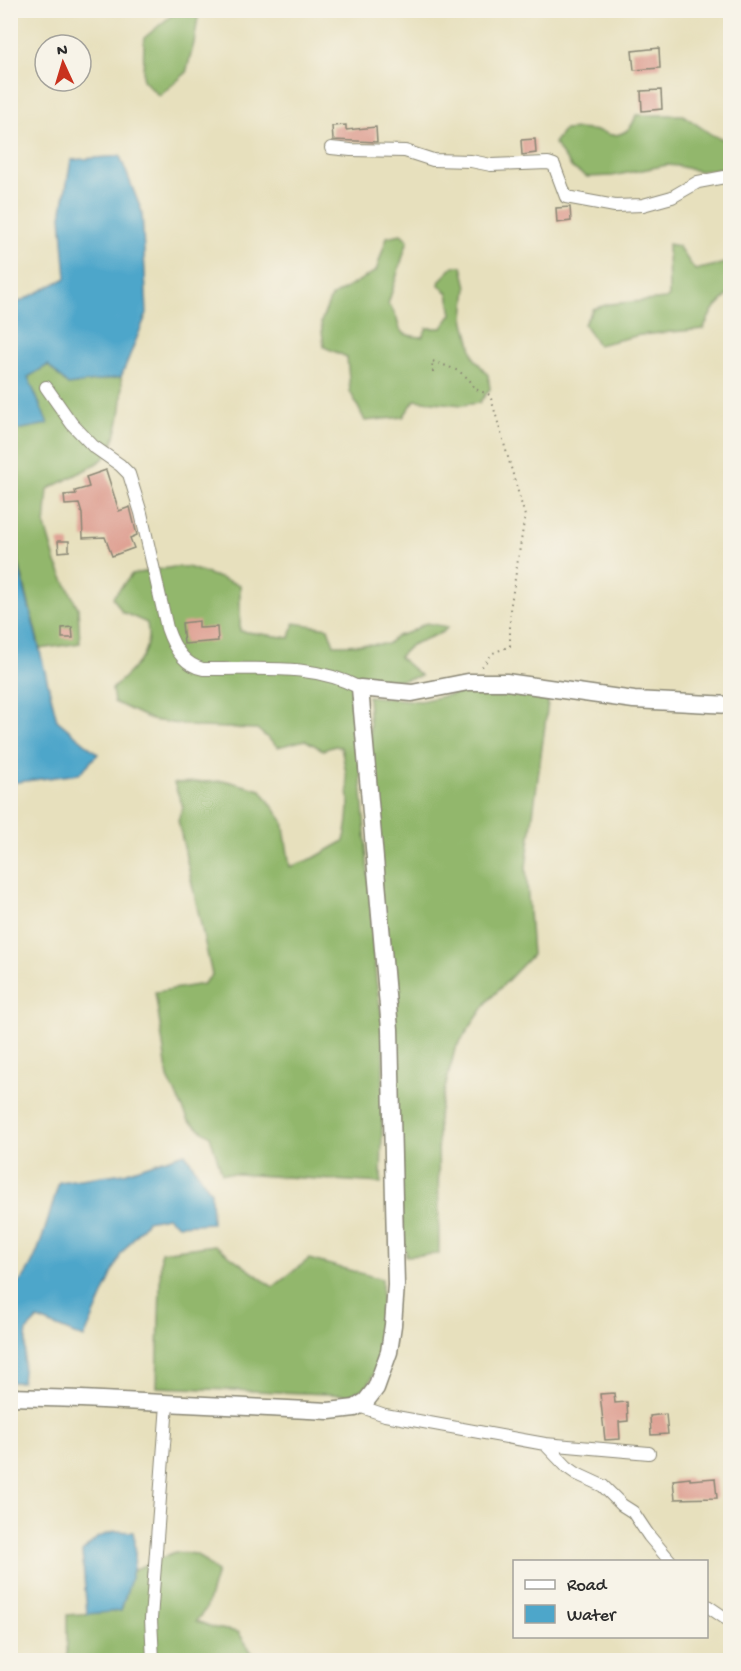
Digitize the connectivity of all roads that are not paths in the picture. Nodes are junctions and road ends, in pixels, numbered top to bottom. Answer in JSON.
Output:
{"nodes":[{"id":1,"x":332,"y":148,"type":"dead end"},
{"id":2,"x":730,"y":176,"type":"edge"},
{"id":3,"x":46,"y":387,"type":"dead end"},
{"id":4,"x":360,"y":688,"type":"junction"},
{"id":5,"x":730,"y":705,"type":"edge"},
{"id":6,"x":10,"y":1397,"type":"edge"},
{"id":7,"x":167,"y":1404,"type":"junction"},
{"id":8,"x":359,"y":1406,"type":"junction"},
{"id":9,"x":545,"y":1444,"type":"junction"},
{"id":10,"x":649,"y":1453,"type":"dead end"},
{"id":11,"x":669,"y":1560,"type":"edge"},
{"id":12,"x":708,"y":1606,"type":"edge"},
{"id":13,"x":730,"y":1618,"type":"edge"},
{"id":14,"x":153,"y":1660,"type":"edge"}],
"edges":[{"from":1,"to":2,"type":"street"},
{"from":3,"to":4,"type":"street"},
{"from":4,"to":5,"type":"street"},
{"from":4,"to":8,"type":"street"},
{"from":6,"to":7,"type":"street"},
{"from":7,"to":8,"type":"street"},
{"from":7,"to":14,"type":"street"},
{"from":8,"to":9,"type":"street"},
{"from":9,"to":10,"type":"street"},
{"from":9,"to":11,"type":"street"},
{"from":12,"to":13,"type":"street"}]}
